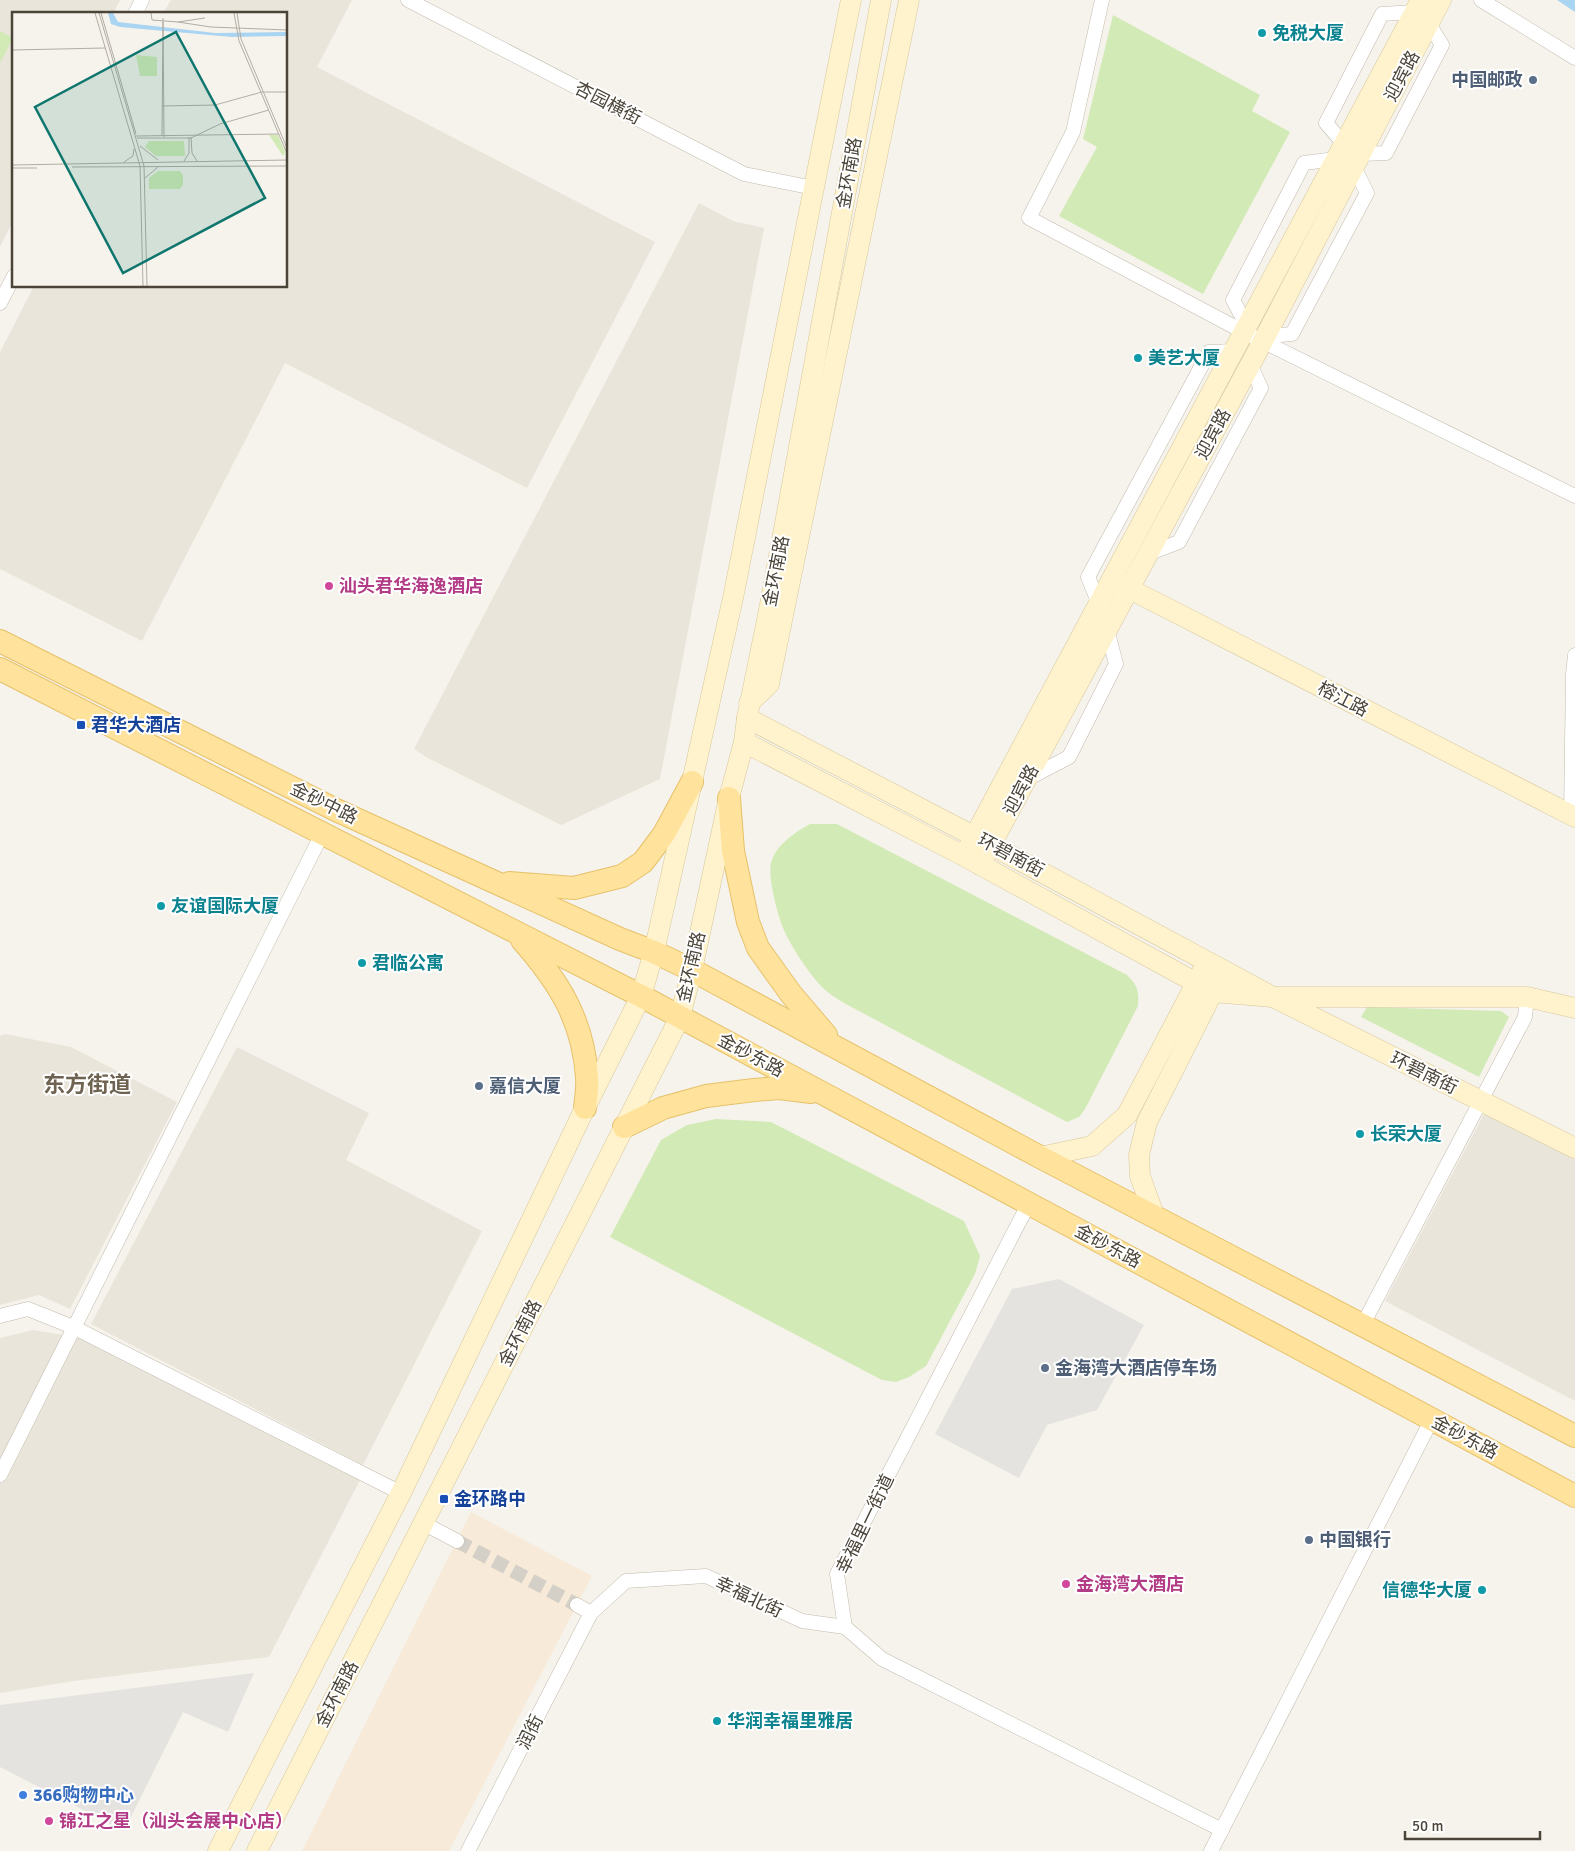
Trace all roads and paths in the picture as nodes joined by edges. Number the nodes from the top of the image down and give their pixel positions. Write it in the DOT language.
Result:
graph roads {
  1 [pos="142,0"];
  2 [pos="408,0"];
  3 [pos="851,0"];
  4 [pos="881,0"];
  5 [pos="909,0"];
  6 [pos="1102,0"];
  7 [pos="1441,0"];
  8 [pos="1481,0"];
  9 [pos="136,12"];
  10 [pos="1421,12"];
  11 [pos="1575,58"];
  12 [pos="1427,74"];
  13 [pos="1399,81"];
  14 [pos="1340,151"];
  15 [pos="1358,160"];
  16 [pos="814,188"];
  17 [pos="12,280"];
  18 [pos="0,303"];
  19 [pos="1245,329"];
  20 [pos="1265,338"];
  21 [pos="1234,350"];
  22 [pos="1575,496"];
  23 [pos="1120,584"];
  24 [pos="1098,604"];
  25 [pos="0,640"];
  26 [pos="1575,654"];
  27 [pos="0,668"];
  28 [pos="748,710"];
  29 [pos="744,742"];
  30 [pos="692,782"];
  31 [pos="729,798"];
  32 [pos="1573,816"];
  33 [pos="322,834"];
  34 [pos="983,840"];
  35 [pos="972,861"];
  36 [pos="496,882"];
  37 [pos="515,932"];
  38 [pos="654,952"];
  39 [pos="1216,966"];
  40 [pos="692,970"];
  41 [pos="1204,988"];
  42 [pos="641,996"];
  43 [pos="1273,997"];
  44 [pos="1527,997"];
  45 [pos="1575,1008"];
  46 [pos="680,1016"];
  47 [pos="835,1045"];
  48 [pos="824,1094"];
  49 [pos="1481,1101"];
  50 [pos="585,1108"];
  51 [pos="624,1127"];
  52 [pos="1575,1148"];
  53 [pos="1040,1157"];
  54 [pos="1029,1203"];
  55 [pos="1154,1215"];
  56 [pos="0,1316"];
  57 [pos="1362,1326"];
  58 [pos="73,1327"];
  59 [pos="1432,1419"];
  60 [pos="1575,1436"];
  61 [pos="0,1475"];
  62 [pos="401,1494"];
  63 [pos="1575,1496"];
  64 [pos="423,1523"];
  65 [pos="457,1541"];
  66 [pos="577,1605"];
  67 [pos="591,1613"];
  68 [pos="844,1627"];
  69 [pos="1222,1830"];
  70 [pos="218,1851"];
  71 [pos="257,1851"];
  72 [pos="468,1851"];
  73 [pos="1211,1851"];
  1 -- 9 [label="street"];
  2 -- 16 [label="street, 杏园横街"];
  3 -- 16 [label="street, 金环南路"];
  4 -- 28 [label="street, 金环南路"];
  5 -- 28 [label="street"];
  6 -- 19 [label="street"];
  7 -- 10 [label="street, 迎宾路"];
  8 -- 11 [label="street"];
  10 -- 12 [label="street"];
  10 -- 13 [label="street, 迎宾路"];
  10 -- 14 [label="street, 迎宾路"];
  10 -- 14 [label="street"];
  12 -- 13 [label="street"];
  12 -- 15 [label="street"];
  13 -- 15 [label="street, 迎宾路"];
  14 -- 19 [label="street, 迎宾路"];
  15 -- 20 [label="street, 迎宾路"];
  16 -- 30 [label="street, 金环南路"];
  17 -- 18 [label="street"];
  19 -- 20 [label="street"];
  19 -- 21 [label="street, 迎宾路"];
  20 -- 22 [label="street"];
  20 -- 23 [label="street, 迎宾路"];
  21 -- 23 [label="street, 迎宾路"];
  21 -- 24 [label="street"];
  23 -- 24 [label="street, 迎宾路"];
  23 -- 32 [label="street, 榕江路"];
  23 -- 34 [label="street, 迎宾路"];
  24 -- 34 [label="street, 迎宾路"];
  25 -- 36 [label="main road, 金砂中路"];
  26 -- 32 [label="street"];
  27 -- 33 [label="main road, 金砂中路"];
  28 -- 29 [label="street, 金环南路"];
  28 -- 34 [label="street, 环碧南街"];
  29 -- 31 [label="street, 金环南路"];
  29 -- 35 [label="street, 环碧南街"];
  30 -- 36 [label="main road"];
  30 -- 38 [label="street, 金环南路"];
  31 -- 40 [label="street, 金环南路"];
  31 -- 47 [label="main road"];
  33 -- 37 [label="main road, 金砂中路"];
  33 -- 58 [label="street"];
  34 -- 35 [label="street, 迎宾路"];
  34 -- 39 [label="street, 环碧南街"];
  35 -- 41 [label="street, 环碧南街"];
  36 -- 38 [label="main road, 金砂中路"];
  37 -- 42 [label="main road, 金砂中路"];
  37 -- 50 [label="main road"];
  38 -- 40 [label="main road, 金砂中路"];
  38 -- 42 [label="street, 金环南路"];
  39 -- 41 [label="street"];
  39 -- 43 [label="street, 环碧南街"];
  40 -- 46 [label="street, 金环南路"];
  40 -- 47 [label="main road"];
  41 -- 43 [label="street, 环碧南街"];
  41 -- 53 [label="street"];
  41 -- 55 [label="street"];
  42 -- 46 [label="main road, 金砂东路"];
  42 -- 50 [label="street, 金环南路"];
  43 -- 44 [label="street"];
  43 -- 49 [label="street, 环碧南街"];
  44 -- 45 [label="street"];
  44 -- 49 [label="street"];
  46 -- 48 [label="main road, 金砂东路"];
  46 -- 51 [label="street, 金环南路"];
  47 -- 53 [label="main road"];
  48 -- 51 [label="main road"];
  48 -- 54 [label="main road, 金砂东路"];
  49 -- 52 [label="street, 环碧南街"];
  49 -- 57 [label="street"];
  50 -- 62 [label="street, 金环南路"];
  51 -- 64 [label="street, 金环南路"];
  53 -- 55 [label="main road"];
  54 -- 59 [label="main road, 金砂东路"];
  54 -- 68 [label="street, 幸福里一街道"];
  55 -- 57 [label="main road"];
  56 -- 58 [label="street"];
  57 -- 60 [label="main road"];
  58 -- 61 [label="street"];
  58 -- 62 [label="street"];
  59 -- 63 [label="main road, 金砂东路"];
  59 -- 69 [label="street"];
  62 -- 70 [label="street, 金环南路"];
  64 -- 65 [label="street"];
  64 -- 71 [label="street, 金环南路"];
  66 -- 67 [label="street"];
  67 -- 68 [label="street, 幸福北街"];
  67 -- 72 [label="street, 润街"];
  68 -- 69 [label="street"];
  69 -- 73 [label="street"];
}
